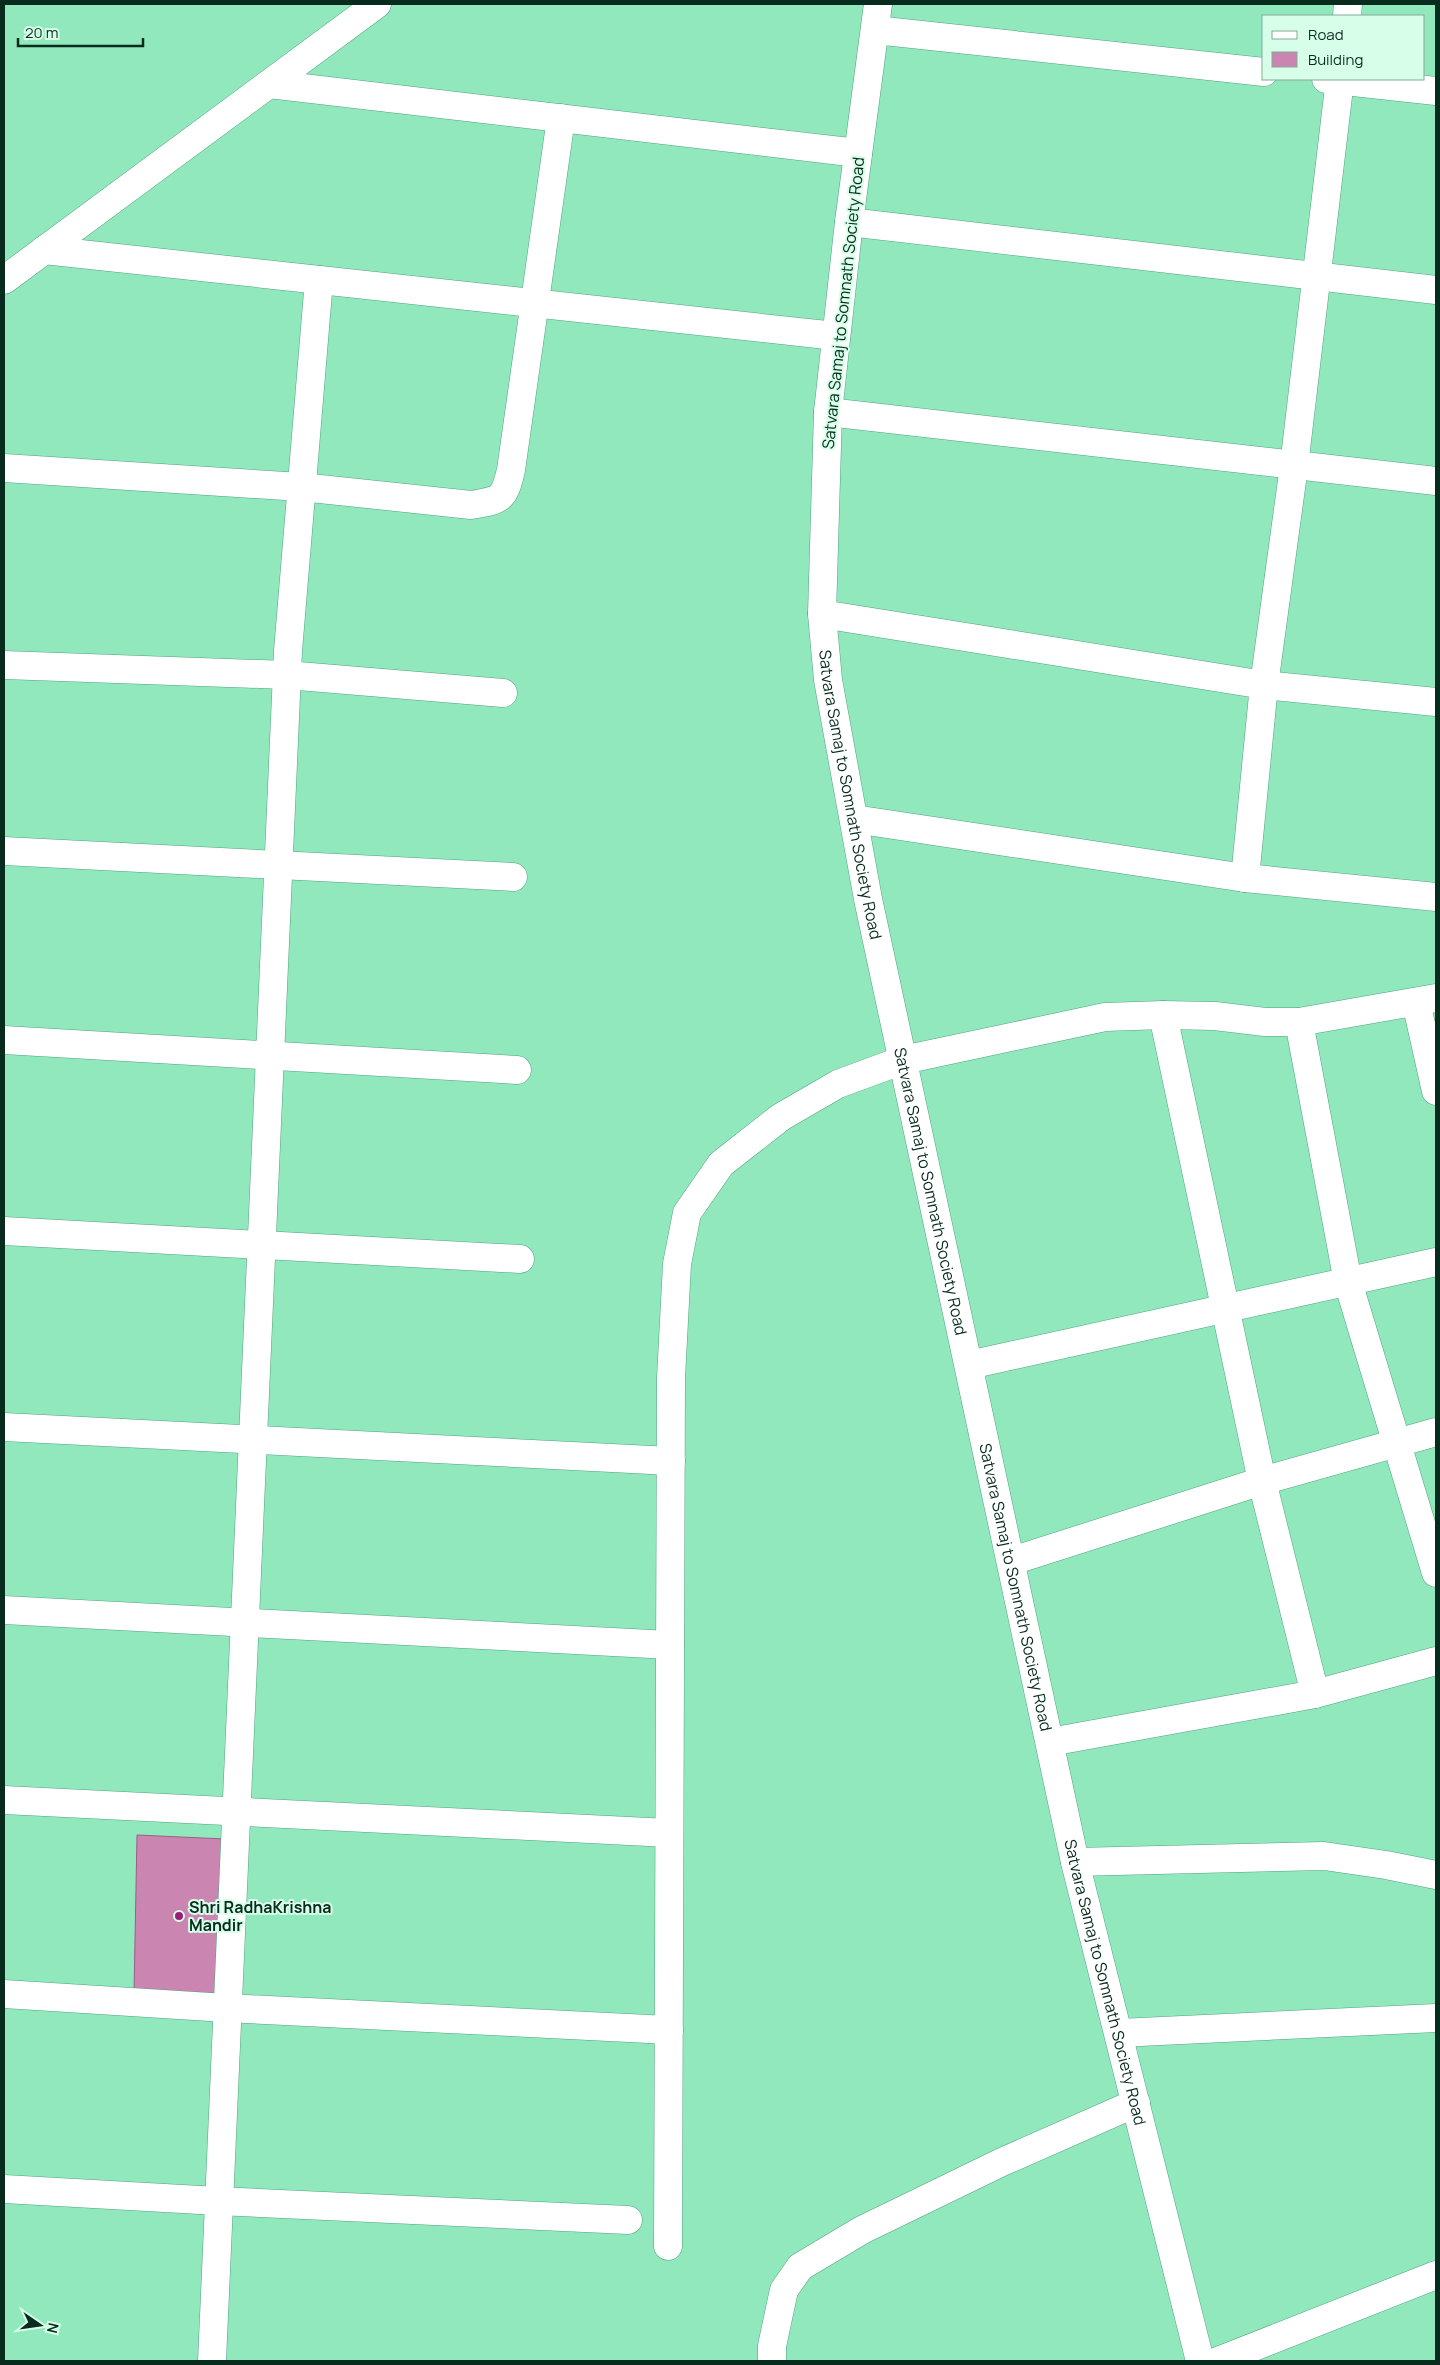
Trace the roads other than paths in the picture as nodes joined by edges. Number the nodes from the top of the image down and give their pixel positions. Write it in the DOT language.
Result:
graph roads {
  1 [pos="377,4"];
  2 [pos="878,4"];
  3 [pos="875,30"];
  4 [pos="1262,72"];
  5 [pos="1335,80"];
  6 [pos="1343,80"];
  7 [pos="269,84"];
  8 [pos="1436,91"];
  9 [pos="561,118"];
  10 [pos="858,153"];
  11 [pos="849,222"];
  12 [pos="44,250"];
  13 [pos="1316,278"];
  14 [pos="4,280"];
  15 [pos="319,280"];
  16 [pos="1436,290"];
  17 [pos="534,303"];
  18 [pos="836,336"];
  19 [pos="828,412"];
  20 [pos="1294,466"];
  21 [pos="4,468"];
  22 [pos="1436,481"];
  23 [pos="301,487"];
  24 [pos="822,614"];
  25 [pos="4,665"];
  26 [pos="286,675"];
  27 [pos="1264,684"];
  28 [pos="503,693"];
  29 [pos="1436,702"];
  30 [pos="854,819"];
  31 [pos="4,851"];
  32 [pos="278,866"];
  33 [pos="513,877"];
  34 [pos="1245,878"];
  35 [pos="1436,897"];
  36 [pos="1426,1000"];
  37 [pos="1163,1015"];
  38 [pos="1300,1022"];
  39 [pos="4,1040"];
  40 [pos="270,1055"];
  41 [pos="903,1060"];
  42 [pos="517,1070"];
  43 [pos="1436,1091"];
  44 [pos="4,1231"];
  45 [pos="261,1244"];
  46 [pos="520,1259"];
  47 [pos="1436,1262"];
  48 [pos="1348,1282"];
  49 [pos="1226,1308"];
  50 [pos="969,1365"];
  51 [pos="4,1428"];
  52 [pos="1436,1432"];
  53 [pos="252,1440"];
  54 [pos="1397,1443"];
  55 [pos="671,1461"];
  56 [pos="1262,1481"];
  57 [pos="1012,1561"];
  58 [pos="1436,1573"];
  59 [pos="4,1610"];
  60 [pos="244,1622"];
  61 [pos="670,1645"];
  62 [pos="1436,1661"];
  63 [pos="1315,1694"];
  64 [pos="1050,1742"];
  65 [pos="4,1800"];
  66 [pos="235,1812"];
  67 [pos="670,1833"];
  68 [pos="1075,1862"];
  69 [pos="1436,1875"];
  70 [pos="4,1994"];
  71 [pos="226,2008"];
  72 [pos="1436,2018"];
  73 [pos="669,2030"];
  74 [pos="1119,2032"];
  75 [pos="1136,2103"];
  76 [pos="4,2188"];
  77 [pos="218,2201"];
  78 [pos="628,2220"];
  79 [pos="668,2246"];
  80 [pos="1436,2275"];
  81 [pos="212,2361"];
  82 [pos="772,2361"];
  83 [pos="1200,2361"];
  84 [pos="1218,2361"];
  1 -- 7 [label="street"];
  2 -- 3 [label="street, Satvara Samaj to Somnath Society Road"];
  3 -- 4 [label="street"];
  3 -- 10 [label="street, Satvara Samaj to Somnath Society Road"];
  5 -- 13 [label="street"];
  6 -- 8 [label="street"];
  7 -- 9 [label="street"];
  7 -- 12 [label="street"];
  9 -- 10 [label="street"];
  9 -- 17 [label="street"];
  10 -- 11 [label="street, Satvara Samaj to Somnath Society Road"];
  11 -- 13 [label="street"];
  11 -- 18 [label="street, Satvara Samaj to Somnath Society Road"];
  12 -- 14 [label="street"];
  12 -- 15 [label="street"];
  13 -- 16 [label="street"];
  13 -- 20 [label="street"];
  15 -- 17 [label="street"];
  15 -- 23 [label="street"];
  17 -- 18 [label="street"];
  17 -- 23 [label="street"];
  18 -- 19 [label="street, Satvara Samaj to Somnath Society Road"];
  19 -- 20 [label="street"];
  19 -- 24 [label="street, Satvara Samaj to Somnath Society Road"];
  20 -- 22 [label="street"];
  20 -- 27 [label="street"];
  21 -- 23 [label="street"];
  23 -- 26 [label="street"];
  24 -- 27 [label="street"];
  24 -- 30 [label="street, Satvara Samaj to Somnath Society Road"];
  25 -- 26 [label="street"];
  26 -- 28 [label="street"];
  26 -- 32 [label="street"];
  27 -- 29 [label="street"];
  27 -- 34 [label="street"];
  30 -- 34 [label="street"];
  30 -- 41 [label="street, Satvara Samaj to Somnath Society Road"];
  31 -- 32 [label="street"];
  32 -- 33 [label="street"];
  32 -- 40 [label="street"];
  34 -- 35 [label="street"];
  36 -- 38 [label="street"];
  36 -- 43 [label="street"];
  37 -- 38 [label="street"];
  37 -- 41 [label="street"];
  37 -- 49 [label="street"];
  38 -- 48 [label="street"];
  39 -- 40 [label="street"];
  40 -- 42 [label="street"];
  40 -- 45 [label="street"];
  41 -- 50 [label="street, Satvara Samaj to Somnath Society Road"];
  41 -- 55 [label="street"];
  44 -- 45 [label="street"];
  45 -- 46 [label="street"];
  45 -- 53 [label="street"];
  47 -- 48 [label="street"];
  48 -- 49 [label="street"];
  48 -- 54 [label="street"];
  49 -- 50 [label="street"];
  49 -- 56 [label="street"];
  50 -- 57 [label="street, Satvara Samaj to Somnath Society Road"];
  51 -- 53 [label="street"];
  52 -- 54 [label="street"];
  53 -- 55 [label="street"];
  53 -- 60 [label="street"];
  54 -- 56 [label="street"];
  54 -- 58 [label="street"];
  55 -- 61 [label="street"];
  56 -- 57 [label="street"];
  56 -- 63 [label="street"];
  57 -- 64 [label="street, Satvara Samaj to Somnath Society Road"];
  59 -- 60 [label="street"];
  60 -- 61 [label="street"];
  60 -- 66 [label="street"];
  61 -- 67 [label="street"];
  62 -- 63 [label="street"];
  63 -- 64 [label="street"];
  64 -- 68 [label="street, Satvara Samaj to Somnath Society Road"];
  65 -- 66 [label="street"];
  66 -- 67 [label="street"];
  66 -- 71 [label="street"];
  67 -- 73 [label="street"];
  68 -- 69 [label="street"];
  68 -- 74 [label="street, Satvara Samaj to Somnath Society Road"];
  70 -- 71 [label="street"];
  71 -- 73 [label="street"];
  71 -- 77 [label="street"];
  72 -- 74 [label="street"];
  73 -- 79 [label="street"];
  74 -- 75 [label="street, Satvara Samaj to Somnath Society Road"];
  75 -- 82 [label="street"];
  75 -- 83 [label="street, Satvara Samaj to Somnath Society Road"];
  76 -- 77 [label="street"];
  77 -- 78 [label="street"];
  77 -- 81 [label="street"];
  80 -- 84 [label="street"];
}
